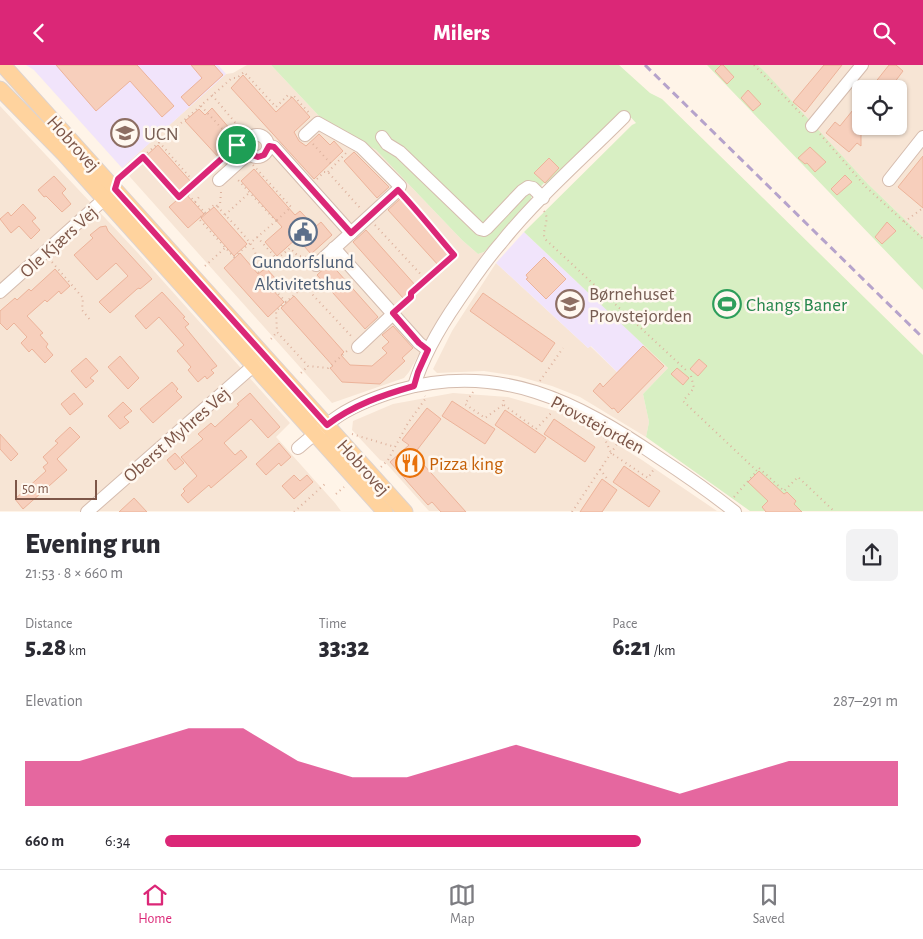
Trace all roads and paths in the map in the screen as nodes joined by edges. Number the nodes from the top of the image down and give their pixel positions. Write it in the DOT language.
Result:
graph roads {
  1 [pos="3,65"];
  2 [pos="754,65"];
  3 [pos="862,65"];
  4 [pos="0,89"];
  5 [pos="212,95"];
  6 [pos="201,106"];
  7 [pos="624,117"];
  8 [pos="318,123"];
  9 [pos="812,126"];
  10 [pos="171,132"];
  11 [pos="180,135"];
  12 [pos="305,135"];
  13 [pos="382,137"];
  14 [pos="923,137"];
  15 [pos="249,139"];
  16 [pos="159,142"];
  17 [pos="356,143"];
  18 [pos="237,145"];
  19 [pos="269,146"];
  20 [pos="247,154"];
  21 [pos="143,157"];
  22 [pos="333,166"];
  23 [pos="230,170"];
  24 [pos="328,172"];
  25 [pos="888,180"];
  26 [pos="195,182"];
  27 [pos="221,184"];
  28 [pos="398,190"];
  29 [pos="185,191"];
  30 [pos="249,193"];
  31 [pos="110,194"];
  32 [pos="199,197"];
  33 [pos="540,200"];
  34 [pos="194,202"];
  35 [pos="218,207"];
  36 [pos="923,208"];
  37 [pos="205,213"];
  38 [pos="225,215"];
  39 [pos="276,221"];
  40 [pos="904,222"];
  41 [pos="351,233"];
  42 [pos="257,237"];
  43 [pos="923,239"];
  44 [pos="250,243"];
  45 [pos="225,248"];
  46 [pos="334,248"];
  47 [pos="44,253"];
  48 [pos="316,265"];
  49 [pos="205,266"];
  50 [pos="300,280"];
  51 [pos="304,286"];
  52 [pos="0,292"];
  53 [pos="286,302"];
  54 [pos="393,314"];
  55 [pos="91,321"];
  56 [pos="277,332"];
  57 [pos="270,339"];
  58 [pos="356,343"];
  59 [pos="563,348"];
  60 [pos="428,350"];
  61 [pos="344,355"];
  62 [pos="259,360"];
  63 [pos="308,366"];
  64 [pos="687,371"];
  65 [pos="301,373"];
  66 [pos="691,376"];
  67 [pos="480,381"];
  68 [pos="419,385"];
  69 [pos="533,391"];
  70 [pos="562,402"];
  71 [pos="321,429"];
  72 [pos="352,434"];
  73 [pos="624,434"];
  74 [pos="395,447"];
  75 [pos="298,448"];
  76 [pos="611,453"];
  77 [pos="661,459"];
  78 [pos="388,460"];
  79 [pos="600,469"];
  80 [pos="757,471"];
  81 [pos="608,481"];
  82 [pos="326,483"];
  83 [pos="344,487"];
  84 [pos="336,495"];
  85 [pos="381,505"];
  86 [pos="731,508"];
  87 [pos="87,511"];
  88 [pos="294,511"];
  89 [pos="405,511"];
  90 [pos="572,511"];
  91 [pos="835,511"];
  1 -- 31 [label="main road, Hobrovej"];
  2 -- 9 [label="path"];
  3 -- 9 [label="street"];
  4 -- 31 [label="main road, Hobrovej"];
  5 -- 6 [label="path"];
  5 -- 8 [label="path"];
  5 -- 15 [label="path"];
  6 -- 10 [label="path"];
  6 -- 18 [label="path"];
  7 -- 33 [label="street"];
  8 -- 12 [label="street"];
  8 -- 17 [label="street"];
  9 -- 40 [label="path"];
  10 -- 11 [label="path"];
  10 -- 16 [label="path"];
  12 -- 22 [label="path"];
  13 -- 33 [label="street"];
  14 -- 25 [label="street"];
  15 -- 19 [label="street"];
  15 -- 20 [label="street"];
  16 -- 21 [label="path"];
  16 -- 26 [label="path"];
  17 -- 22 [label="path"];
  17 -- 28 [label="street"];
  18 -- 20 [label="path"];
  18 -- 26 [label="path"];
  19 -- 20 [label="street"];
  19 -- 41 [label="street"];
  20 -- 23 [label="street"];
  20 -- 39 [label="path"];
  21 -- 29 [label="path"];
  21 -- 31 [label="path"];
  22 -- 24 [label="path"];
  23 -- 27 [label="street"];
  23 -- 30 [label="path"];
  26 -- 29 [label="path"];
  27 -- 35 [label="path"];
  28 -- 41 [label="street"];
  28 -- 54 [label="path"];
  29 -- 34 [label="path"];
  30 -- 38 [label="path"];
  30 -- 39 [label="path"];
  31 -- 47 [label="street, Ole Kjærs Vej"];
  31 -- 62 [label="main road, Hobrovej"];
  32 -- 34 [label="path"];
  33 -- 60 [label="street"];
  33 -- 64 [label="path"];
  34 -- 37 [label="path"];
  35 -- 37 [label="path"];
  35 -- 38 [label="path"];
  36 -- 40 [label="path"];
  37 -- 45 [label="path"];
  38 -- 44 [label="path"];
  39 -- 42 [label="path"];
  40 -- 43 [label="path"];
  41 -- 46 [label="street"];
  42 -- 44 [label="path"];
  42 -- 48 [label="path"];
  44 -- 45 [label="path"];
  44 -- 53 [label="path"];
  45 -- 49 [label="path"];
  46 -- 48 [label="street"];
  46 -- 54 [label="street"];
  47 -- 52 [label="street, Ole Kjærs Vej"];
  47 -- 55 [label="path"];
  50 -- 51 [label="path"];
  51 -- 53 [label="path"];
  51 -- 58 [label="path"];
  53 -- 56 [label="path"];
  54 -- 58 [label="street"];
  54 -- 60 [label="street"];
  56 -- 57 [label="path"];
  56 -- 63 [label="path"];
  59 -- 69 [label="path"];
  60 -- 68 [label="street"];
  61 -- 63 [label="path"];
  62 -- 71 [label="main road, Hobrovej"];
  62 -- 87 [label="street, Oberst Myhres Vej"];
  63 -- 65 [label="path"];
  66 -- 80 [label="path"];
  67 -- 68 [label="street, Provstejorden"];
  67 -- 69 [label="street, Provstejorden"];
  67 -- 70 [label="path"];
  68 -- 71 [label="street, Provstejorden"];
  68 -- 74 [label="path"];
  69 -- 70 [label="street, Provstejorden"];
  70 -- 73 [label="street, Provstejorden"];
  71 -- 75 [label="street, Provstejorden"];
  71 -- 85 [label="main road, Hobrovej"];
  72 -- 74 [label="path"];
  73 -- 76 [label="path"];
  73 -- 77 [label="street, Provstejorden"];
  74 -- 78 [label="path"];
  76 -- 77 [label="path"];
  76 -- 79 [label="path"];
  77 -- 86 [label="street, Provstejorden"];
  79 -- 81 [label="path"];
  79 -- 90 [label="path"];
  80 -- 86 [label="path"];
  80 -- 91 [label="path"];
  82 -- 88 [label="path"];
  83 -- 84 [label="path"];
  85 -- 89 [label="main road, Hobrovej"];
}
